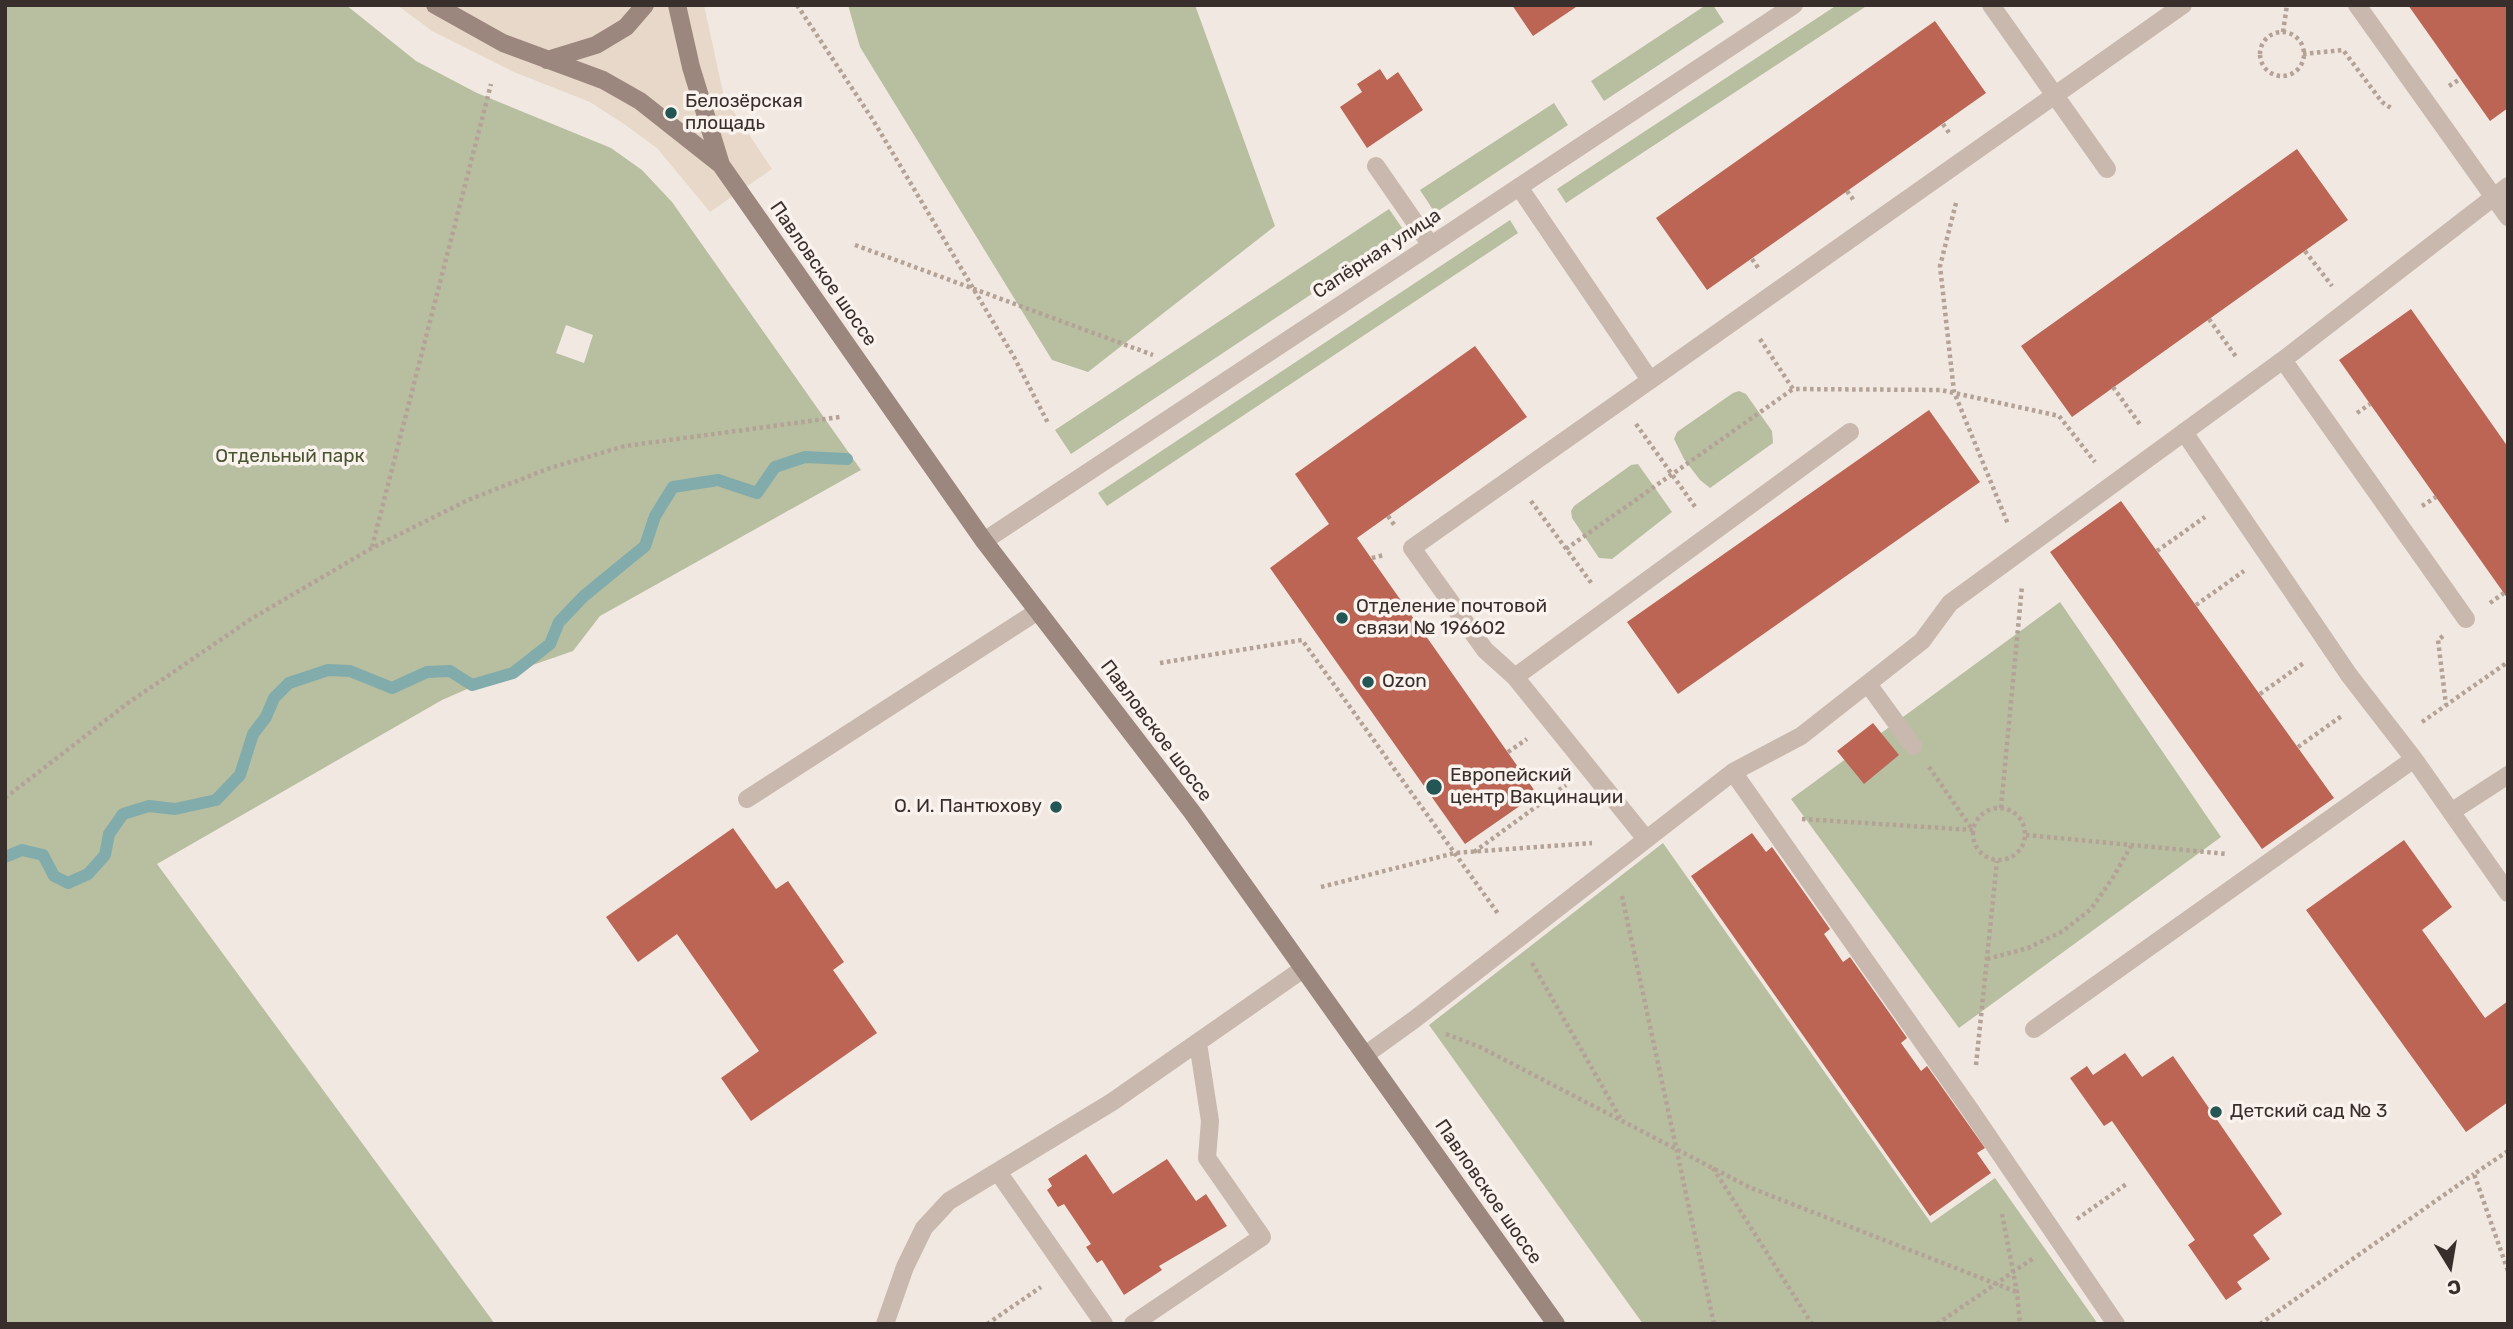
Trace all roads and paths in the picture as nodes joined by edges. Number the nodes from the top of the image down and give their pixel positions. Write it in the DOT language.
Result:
graph roads {
  1 [pos="435,5"];
  2 [pos="645,5"];
  3 [pos="677,5"];
  4 [pos="797,5"];
  5 [pos="1794,5"];
  6 [pos="1991,5"];
  7 [pos="2183,5"];
  8 [pos="2287,5"];
  9 [pos="2357,5"];
  10 [pos="2283,32"];
  11 [pos="547,60"];
  12 [pos="491,84"];
  13 [pos="2055,96"];
  14 [pos="721,165"];
  15 [pos="1377,166"];
  16 [pos="2107,169"];
  17 [pos="1518,187"];
  18 [pos="2501,191"];
  19 [pos="1957,199"];
  20 [pos="2508,218"];
  21 [pos="1430,244"];
  22 [pos="855,245"];
  23 [pos="2305,251"];
  24 [pos="971,287"];
  25 [pos="2349,310"];
  26 [pos="2209,319"];
  27 [pos="1754,331"];
  28 [pos="1153,355"];
  29 [pos="2283,360"];
  30 [pos="1650,380"];
  31 [pos="2254,382"];
  32 [pos="2113,387"];
  33 [pos="1793,389"];
  34 [pos="1954,393"];
  35 [pos="1620,401"];
  36 [pos="840,417"];
  37 [pos="1048,423"];
  38 [pos="1850,432"];
  39 [pos="2184,432"];
  40 [pos="2159,450"];
  41 [pos="1672,474"];
  42 [pos="1513,477"];
  43 [pos="2113,484"];
  44 [pos="2230,499"];
  45 [pos="2009,528"];
  46 [pos="1712,532"];
  47 [pos="984,541"];
  48 [pos="372,548"];
  49 [pos="1566,549"];
  50 [pos="2157,551"];
  51 [pos="2267,554"];
  52 [pos="2024,572"];
  53 [pos="2196,605"];
  54 [pos="1609,607"];
  55 [pos="1038,611"];
  56 [pos="2466,619"];
  57 [pos="2329,645"];
  58 [pos="2508,662"];
  59 [pos="1160,663"];
  60 [pos="1515,677"];
  61 [pos="1868,684"];
  62 [pos="2260,694"];
  63 [pos="2367,698"];
  64 [pos="2446,705"];
  65 [pos="2398,739"];
  66 [pos="1913,746"];
  67 [pos="2298,747"];
  68 [pos="2414,759"];
  69 [pos="1589,768"];
  70 [pos="1732,772"];
  71 [pos="2508,775"];
  72 [pos="5,798"];
  73 [pos="747,799"];
  74 [pos="2001,808"];
  75 [pos="2451,812"];
  76 [pos="1766,817"];
  77 [pos="1973,830"];
  78 [pos="2025,835"];
  79 [pos="1646,839"];
  80 [pos="1593,843"];
  81 [pos="2131,846"];
  82 [pos="1474,852"];
  83 [pos="1455,853"];
  84 [pos="2273,858"];
  85 [pos="1997,861"];
  86 [pos="1614,864"];
  87 [pos="1321,887"];
  88 [pos="2508,893"];
  89 [pos="1516,940"];
  90 [pos="1987,959"];
  91 [pos="1303,970"];
  92 [pos="2034,1029"];
  93 [pos="1442,1033"];
  94 [pos="1198,1043"];
  95 [pos="1365,1055"];
  96 [pos="1971,1111"];
  97 [pos="1622,1121"];
  98 [pos="1676,1149"];
  99 [pos="2508,1151"];
  100 [pos="1713,1168"];
  101 [pos="998,1172"];
  102 [pos="2474,1174"];
  103 [pos="2000,1204"];
  104 [pos="1066,1270"];
  105 [pos="2508,1271"];
  106 [pos="2017,1292"];
  107 [pos="885,1324"];
  108 [pos="987,1324"];
  109 [pos="1104,1324"];
  110 [pos="1133,1324"];
  111 [pos="1556,1324"];
  112 [pos="1714,1324"];
  113 [pos="1812,1324"];
  114 [pos="2020,1324"];
  115 [pos="2116,1324"];
  116 [pos="2260,1324"];
  1 -- 11 [label="main road"];
  2 -- 11 [label="main road"];
  3 -- 14 [label="main road, Павловское шоссе"];
  4 -- 24 [label="path"];
  5 -- 17 [label="street, Сапёрная улица"];
  6 -- 13 [label="street"];
  7 -- 13 [label="street"];
  8 -- 10 [label="path"];
  9 -- 18 [label="street"];
  10 -- 10 [label="path"];
  11 -- 14 [label="main road, Павловское шоссе"];
  12 -- 48 [label="path"];
  13 -- 16 [label="street"];
  13 -- 30 [label="street"];
  14 -- 47 [label="main road, Павловское шоссе"];
  15 -- 21 [label="street"];
  17 -- 21 [label="street, Сапёрная улица"];
  17 -- 30 [label="street"];
  18 -- 20 [label="street"];
  18 -- 25 [label="street"];
  19 -- 34 [label="path"];
  21 -- 47 [label="street, Сапёрная улица"];
  22 -- 24 [label="path"];
  23 -- 25 [label="path"];
  24 -- 28 [label="path"];
  24 -- 37 [label="path"];
  25 -- 29 [label="street"];
  26 -- 31 [label="path"];
  27 -- 33 [label="path"];
  29 -- 31 [label="street"];
  29 -- 56 [label="street"];
  30 -- 35 [label="street"];
  31 -- 39 [label="street"];
  32 -- 40 [label="path"];
  33 -- 34 [label="path"];
  33 -- 41 [label="path"];
  34 -- 43 [label="path"];
  34 -- 45 [label="path"];
  35 -- 41 [label="path"];
  35 -- 42 [label="street"];
  36 -- 48 [label="path"];
  38 -- 46 [label="street"];
  39 -- 40 [label="street"];
  39 -- 44 [label="street"];
  40 -- 43 [label="street"];
  41 -- 46 [label="path"];
  41 -- 49 [label="path"];
  42 -- 49 [label="path"];
  42 -- 60 [label="street"];
  43 -- 61 [label="street"];
  44 -- 50 [label="path"];
  44 -- 51 [label="street"];
  46 -- 54 [label="street"];
  47 -- 55 [label="main road, Павловское шоссе"];
  48 -- 72 [label="path"];
  49 -- 54 [label="path"];
  51 -- 53 [label="path"];
  51 -- 57 [label="street"];
  52 -- 74 [label="path"];
  54 -- 60 [label="street"];
  55 -- 73 [label="street"];
  55 -- 91 [label="main road, Павловское шоссе"];
  56 -- 64 [label="path"];
  57 -- 62 [label="path"];
  57 -- 63 [label="street"];
  58 -- 64 [label="path"];
  59 -- 83 [label="path"];
  60 -- 69 [label="street"];
  61 -- 66 [label="street"];
  61 -- 70 [label="street"];
  63 -- 65 [label="street"];
  63 -- 67 [label="path"];
  64 -- 65 [label="path"];
  65 -- 68 [label="street"];
  66 -- 77 [label="path"];
  68 -- 75 [label="street"];
  68 -- 84 [label="street"];
  69 -- 79 [label="street"];
  69 -- 82 [label="path"];
  70 -- 76 [label="street"];
  70 -- 79 [label="street"];
  71 -- 75 [label="street"];
  74 -- 77 [label="path"];
  74 -- 78 [label="path"];
  75 -- 88 [label="street"];
  76 -- 77 [label="path"];
  76 -- 96 [label="street"];
  77 -- 85 [label="path"];
  78 -- 81 [label="path"];
  78 -- 85 [label="path"];
  79 -- 86 [label="street"];
  80 -- 82 [label="path"];
  81 -- 84 [label="path"];
  81 -- 90 [label="path"];
  82 -- 83 [label="path"];
  83 -- 87 [label="path"];
  83 -- 89 [label="path"];
  84 -- 92 [label="street"];
  85 -- 90 [label="path"];
  86 -- 89 [label="street"];
  86 -- 98 [label="path"];
  89 -- 95 [label="street"];
  89 -- 97 [label="path"];
  90 -- 96 [label="path"];
  91 -- 94 [label="street"];
  91 -- 95 [label="main road, Павловское шоссе"];
  93 -- 97 [label="path"];
  94 -- 101 [label="street"];
  94 -- 110 [label="street"];
  95 -- 111 [label="main road, Павловское шоссе"];
  96 -- 115 [label="street"];
  97 -- 98 [label="path"];
  98 -- 100 [label="path"];
  98 -- 112 [label="path"];
  99 -- 102 [label="path"];
  100 -- 106 [label="path"];
  100 -- 113 [label="path"];
  101 -- 104 [label="street"];
  101 -- 107 [label="street"];
  102 -- 105 [label="path"];
  102 -- 116 [label="path"];
  103 -- 106 [label="path"];
  104 -- 108 [label="path"];
  104 -- 109 [label="street"];
  106 -- 114 [label="path"];
}
